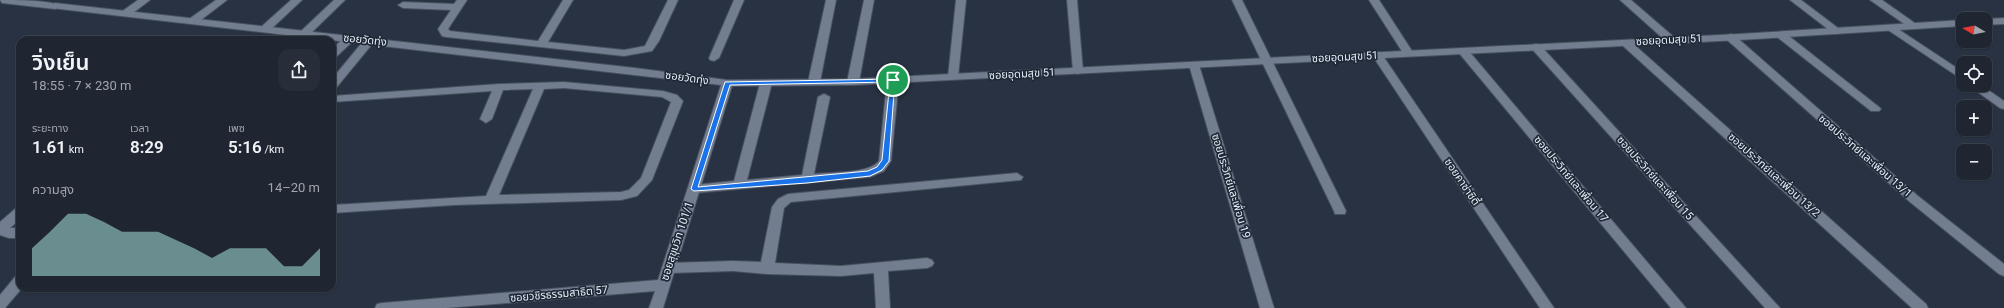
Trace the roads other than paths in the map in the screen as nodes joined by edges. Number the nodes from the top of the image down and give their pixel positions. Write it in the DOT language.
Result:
graph roads {
  1 [pos="6,0"];
  2 [pos="65,0"];
  3 [pos="145,0"];
  4 [pos="222,0"];
  5 [pos="297,0"];
  6 [pos="340,0"];
  7 [pos="568,0"];
  8 [pos="673,0"];
  9 [pos="739,0"];
  10 [pos="831,0"];
  11 [pos="869,0"];
  12 [pos="961,0"];
  13 [pos="1072,0"];
  14 [pos="1237,0"];
  15 [pos="1374,0"];
  16 [pos="1625,0"];
  17 [pos="1795,0"];
  18 [pos="1875,0"];
  19 [pos="460,3"];
  20 [pos="403,5"];
  21 [pos="55,6"];
  22 [pos="0,9"];
  23 [pos="125,14"];
  24 [pos="193,21"];
  25 [pos="2003,21"];
  26 [pos="1992,22"];
  27 [pos="1956,23"];
  28 [pos="1914,26"];
  29 [pos="1892,28"];
  30 [pos="264,29"];
  31 [pos="1837,31"];
  32 [pos="304,34"];
  33 [pos="1781,35"];
  34 [pos="322,36"];
  35 [pos="1730,37"];
  36 [pos="336,38"];
  37 [pos="349,39"];
  38 [pos="1671,40"];
  39 [pos="369,41"];
  40 [pos="1626,43"];
  41 [pos="541,44"];
  42 [pos="1536,47"];
  43 [pos="336,51"];
  44 [pos="1463,51"];
  45 [pos="1409,54"];
  46 [pos="1377,55"];
  47 [pos="714,58"];
  48 [pos="1268,61"];
  49 [pos="1194,65"];
  50 [pos="1078,71"];
  51 [pos="1956,72"];
  52 [pos="953,77"];
  53 [pos="893,80"];
  54 [pos="336,81"];
  55 [pos="814,82"];
  56 [pos="853,82"];
  57 [pos="727,83"];
  58 [pos="766,83"];
  59 [pos="540,86"];
  60 [pos="499,87"];
  61 [pos="1984,92"];
  62 [pos="824,97"];
  63 [pos="336,99"];
  64 [pos="2004,106"];
  65 [pos="1875,109"];
  66 [pos="486,119"];
  67 [pos="1017,177"];
  68 [pos="807,180"];
  69 [pos="739,186"];
  70 [pos="694,189"];
  71 [pos="491,199"];
  72 [pos="336,209"];
  73 [pos="1340,211"];
  74 [pos="16,216"];
  75 [pos="16,233"];
  76 [pos="927,263"];
  77 [pos="881,267"];
  78 [pos="669,268"];
  79 [pos="767,269"];
  80 [pos="2004,271"];
  81 [pos="663,285"];
  82 [pos="16,286"];
  83 [pos="0,304"];
  84 [pos="382,308"];
  85 [pos="656,308"];
  86 [pos="883,308"];
  87 [pos="1267,308"];
  88 [pos="1547,308"];
  89 [pos="1679,308"];
  90 [pos="1773,308"];
  91 [pos="1922,308"];
  1 -- 21 [label="street, ซอยวัดทุ่ง"];
  1 -- 22 [label="street"];
  2 -- 21 [label="street"];
  3 -- 23 [label="street"];
  4 -- 24 [label="street"];
  5 -- 30 [label="street"];
  6 -- 32 [label="street"];
  7 -- 41 [label="street"];
  8 -- 41 [label="street"];
  9 -- 47 [label="street"];
  10 -- 55 [label="street"];
  11 -- 56 [label="street"];
  12 -- 52 [label="street"];
  13 -- 50 [label="street"];
  14 -- 48 [label="street"];
  15 -- 45 [label="street"];
  16 -- 38 [label="street"];
  17 -- 31 [label="street"];
  18 -- 28 [label="street"];
  19 -- 20 [label="street"];
  19 -- 41 [label="street"];
  21 -- 23 [label="street, ซอยวัดทุ่ง"];
  23 -- 24 [label="street, ซอยวัดทุ่ง"];
  24 -- 30 [label="street, ซอยวัดทุ่ง"];
  25 -- 26 [label="street"];
  27 -- 28 [label="street, ซอยอุดมสุข 51"];
  28 -- 29 [label="street, ซอยอุดมสุข 51"];
  29 -- 31 [label="street, ซอยอุดมสุข 51"];
  29 -- 51 [label="street"];
  30 -- 32 [label="street, ซอยวัดทุ่ง"];
  31 -- 33 [label="street, ซอยอุดมสุข 51"];
  32 -- 34 [label="street, ซอยวัดทุ่ง"];
  33 -- 35 [label="street, ซอยอุดมสุข 51"];
  33 -- 65 [label="street"];
  35 -- 38 [label="street, ซอยอุดมสุข 51"];
  35 -- 80 [label="street, ซอยประวิทย์และเพื่อน 13/1"];
  36 -- 37 [label="street, ซอยวัดทุ่ง"];
  37 -- 39 [label="street, ซอยวัดทุ่ง"];
  37 -- 43 [label="street"];
  38 -- 40 [label="street, ซอยอุดมสุข 51"];
  39 -- 54 [label="street"];
  39 -- 57 [label="street, ซอยวัดทุ่ง"];
  40 -- 42 [label="street, ซอยอุดมสุข 51"];
  40 -- 91 [label="street, ซอยประวิทย์และเพื่อน 13/2"];
  42 -- 44 [label="street, ซอยอุดมสุข 51"];
  42 -- 90 [label="street, ซอยประวิทย์และเพื่อน 15"];
  44 -- 45 [label="street, ซอยอุดมสุข 51"];
  44 -- 89 [label="street, ซอยประวิทย์และเพื่อน 17"];
  45 -- 46 [label="street, ซอยอุดมสุข 51"];
  46 -- 48 [label="street, ซอยอุดมสุข 51"];
  46 -- 88 [label="street, ซอยคาซ่าซิตี้"];
  48 -- 49 [label="street, ซอยอุดมสุข 51"];
  48 -- 73 [label="street"];
  49 -- 50 [label="street, ซอยอุดมสุข 51"];
  49 -- 87 [label="street, ซอยประวิทย์และเพื่อน 19"];
  50 -- 52 [label="street, ซอยอุดมสุข 51"];
  52 -- 53 [label="street, ซอยอุดมสุข 51"];
  53 -- 56 [label="street, ซอยอุดมสุข 51"];
  53 -- 68 [label="street"];
  55 -- 56 [label="street, ซอยอุดมสุข 51"];
  55 -- 58 [label="street, ซอยอุดมสุข 51"];
  57 -- 58 [label="street, ซอยอุดมสุข 51"];
  57 -- 70 [label="street, ซอยสุขุมวิท 101/1"];
  58 -- 69 [label="street"];
  59 -- 60 [label="street"];
  59 -- 71 [label="street"];
  59 -- 71 [label="street"];
  60 -- 63 [label="street"];
  60 -- 66 [label="street"];
  61 -- 64 [label="street"];
  62 -- 68 [label="street"];
  67 -- 79 [label="street"];
  68 -- 69 [label="street"];
  69 -- 70 [label="street"];
  70 -- 78 [label="street, ซอยสุขุมวิท 101/1"];
  71 -- 72 [label="street"];
  74 -- 75 [label="street"];
  76 -- 77 [label="street"];
  77 -- 79 [label="street"];
  77 -- 86 [label="street"];
  78 -- 79 [label="street"];
  78 -- 81 [label="street, ซอยสุขุมวิท 101/1"];
  81 -- 84 [label="street, ซอยวชิรธรรมสาธิต 57"];
  81 -- 85 [label="street, ซอยสุขุมวิท 101/1"];
  82 -- 83 [label="street"];
}
